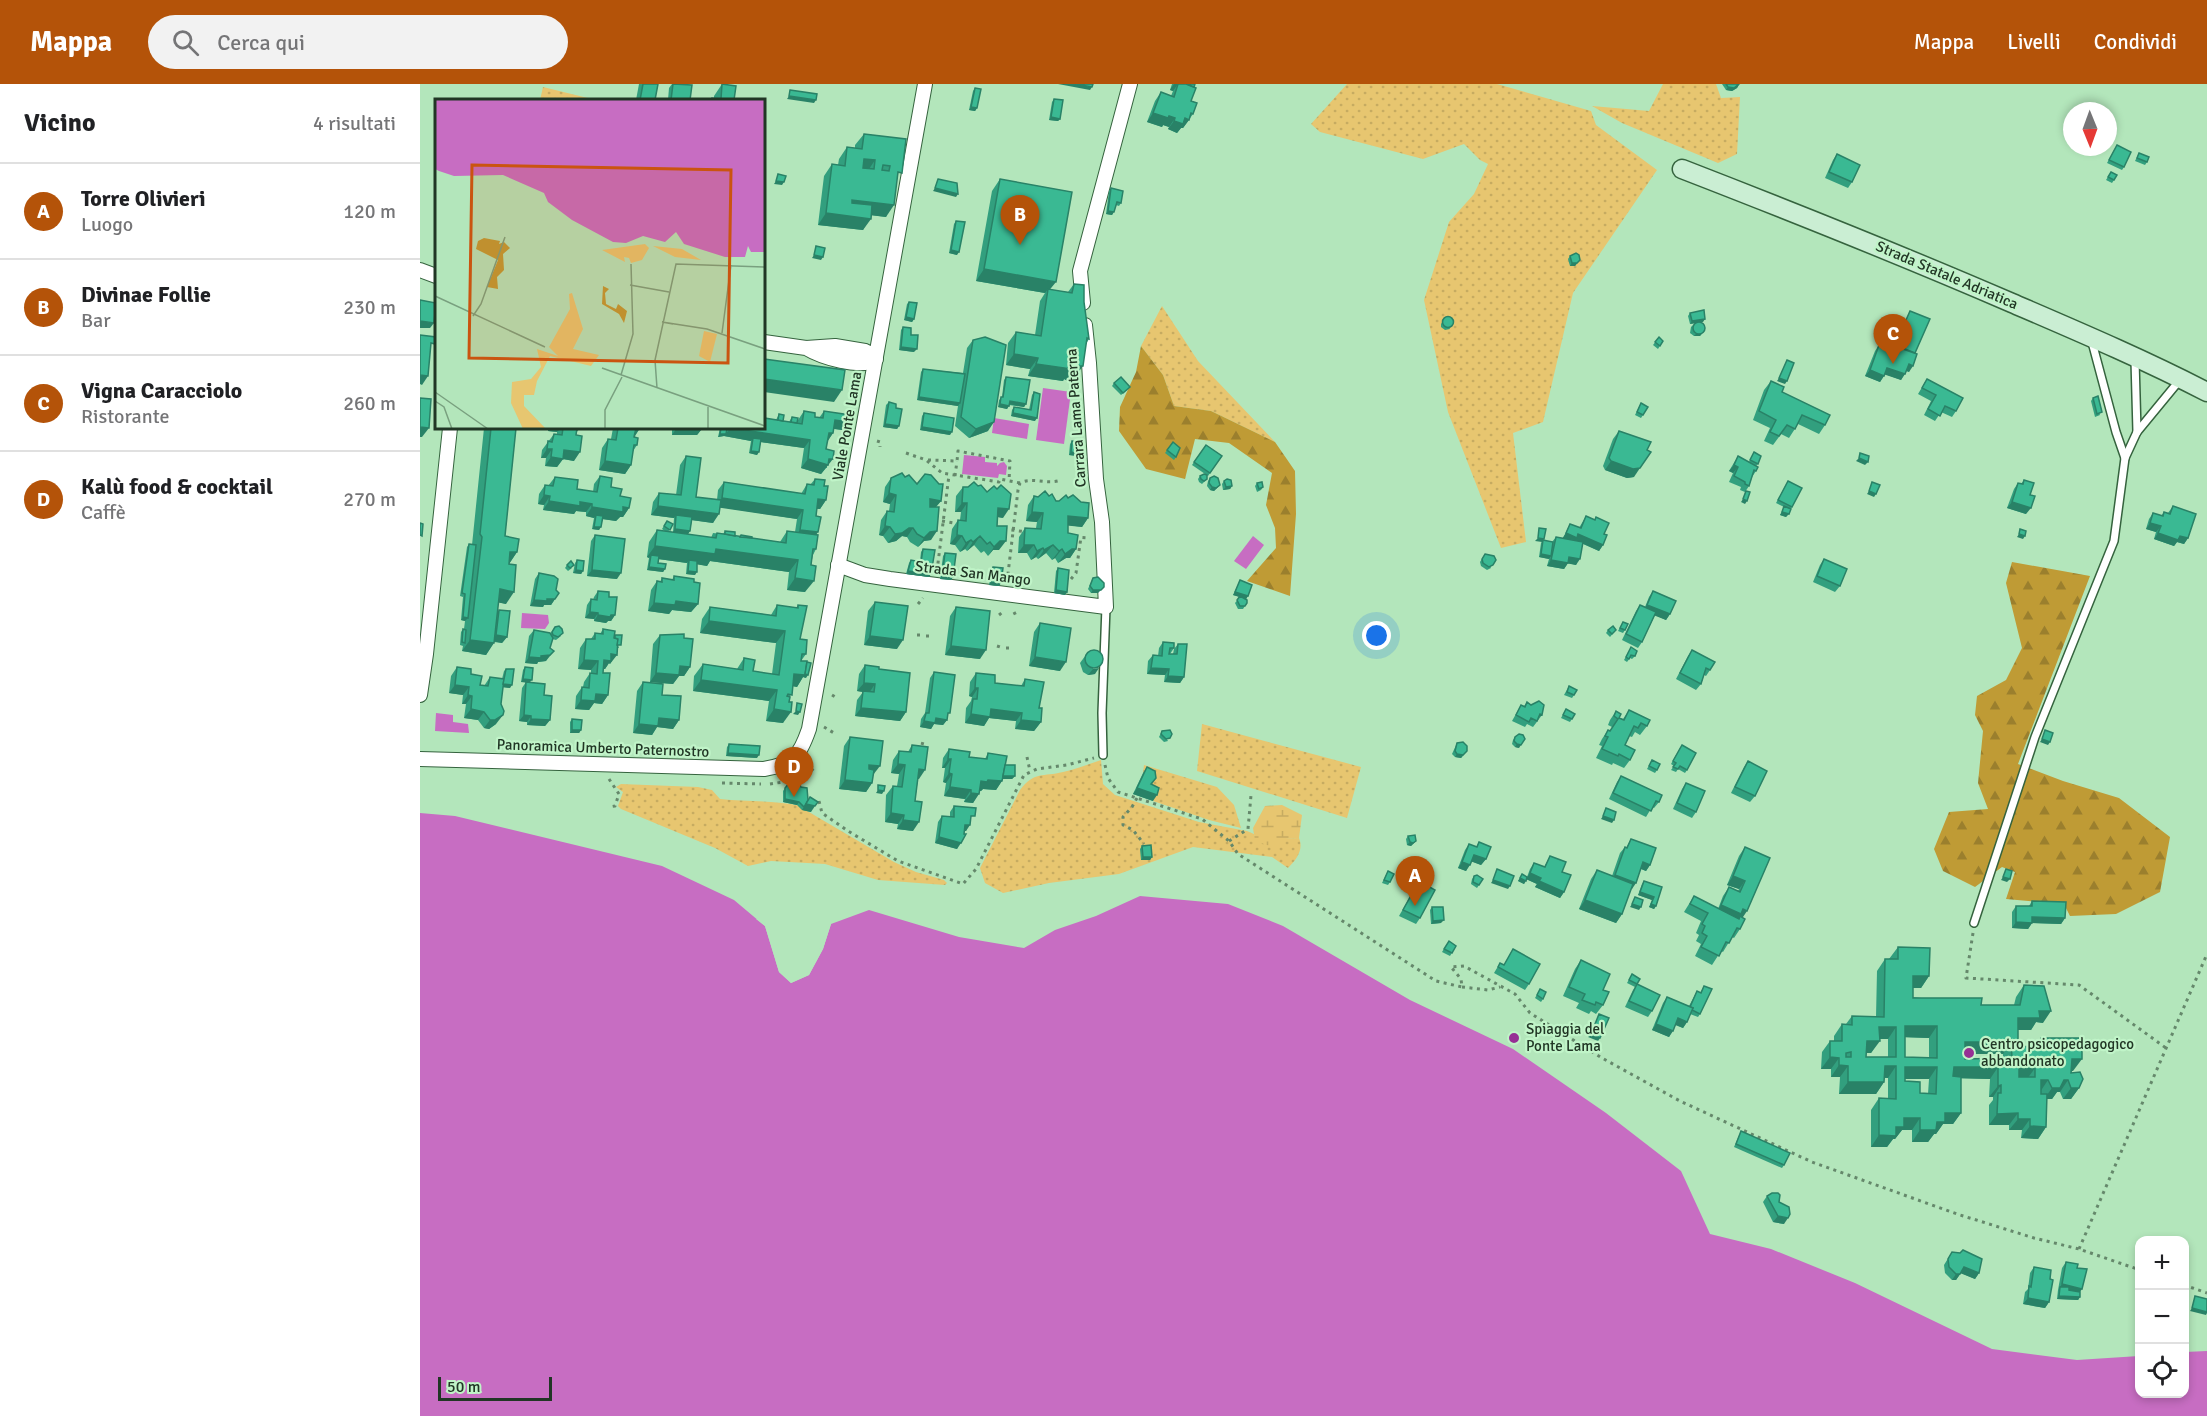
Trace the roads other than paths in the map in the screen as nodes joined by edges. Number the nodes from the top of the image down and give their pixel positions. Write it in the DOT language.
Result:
graph roads {
  1 [pos="925,84"];
  2 [pos="1130,84"];
  3 [pos="1682,169"];
  4 [pos="420,270"];
  5 [pos="435,276"];
  6 [pos="2091,337"];
  7 [pos="765,342"];
  8 [pos="2135,357"];
  9 [pos="876,359"];
  10 [pos="2181,378"];
  11 [pos="2207,392"];
  12 [pos="450,429"];
  13 [pos="2137,432"];
  14 [pos="2125,458"];
  15 [pos="838,565"];
  16 [pos="1106,607"];
  17 [pos="420,695"];
  18 [pos="1103,755"];
  19 [pos="420,759"];
  20 [pos="785,765"];
  21 [pos="1974,923"];
  1 -- 9 [label="street, Viale Ponte Lama"];
  2 -- 16 [label="street, Carrara Lama Paterna"];
  3 -- 6 [label="main road, Strada Statale Adriatica"];
  4 -- 5 [label="street"];
  6 -- 8 [label="main road, Strada Statale Adriatica"];
  6 -- 14 [label="lane"];
  7 -- 9 [label="street"];
  8 -- 10 [label="main road, Strada Statale Adriatica"];
  8 -- 13 [label="lane"];
  9 -- 15 [label="street, Viale Ponte Lama"];
  10 -- 11 [label="main road, Strada Statale Adriatica"];
  10 -- 13 [label="lane"];
  12 -- 17 [label="street"];
  13 -- 14 [label="lane"];
  14 -- 21 [label="lane"];
  15 -- 16 [label="street, Strada San Mango"];
  15 -- 20 [label="street, Viale Ponte Lama"];
  16 -- 18 [label="lane, Carrara Lama Paterna"];
  19 -- 20 [label="street, Panoramica Umberto Paternostro"];
}
